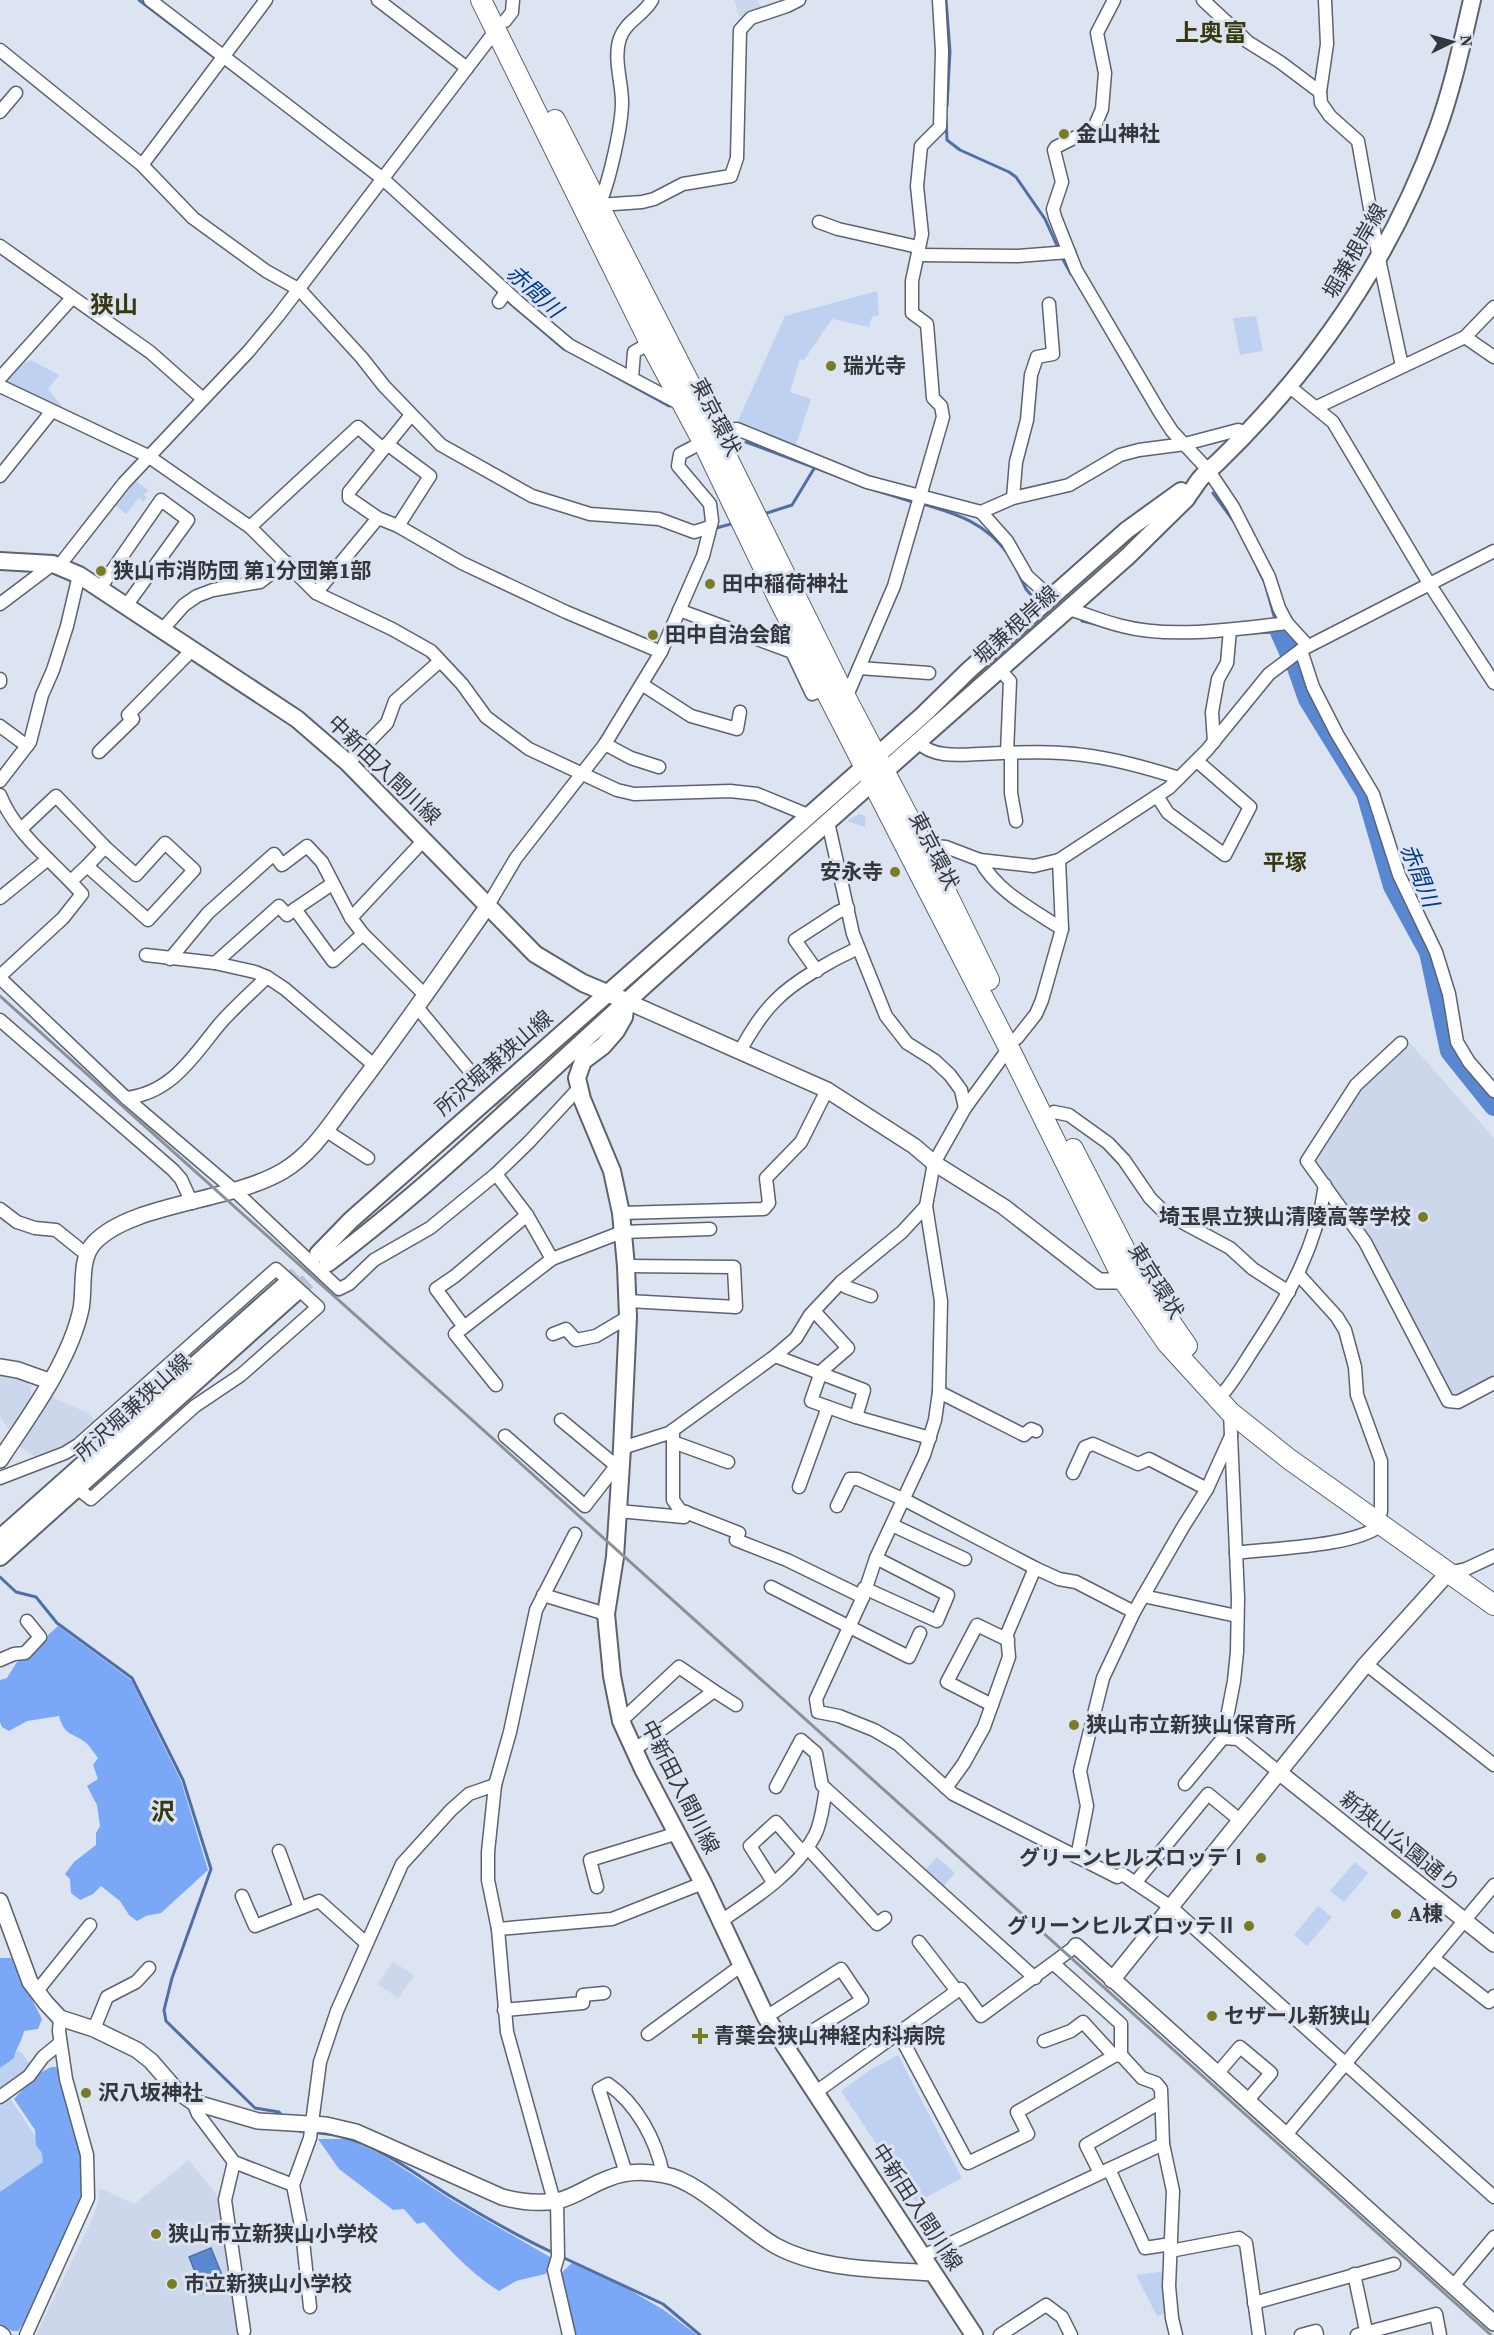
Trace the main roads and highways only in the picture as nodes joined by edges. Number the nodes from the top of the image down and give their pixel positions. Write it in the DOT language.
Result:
graph roads {
  1 [pos="481,0"];
  2 [pos="494,0"];
  3 [pos="1472,0"];
  4 [pos="500,26"];
  5 [pos="710,439"];
  6 [pos="1184,495"];
  7 [pos="0,561"];
  8 [pos="978,675"];
  9 [pos="875,769"];
  10 [pos="609,994"];
  11 [pos="626,1001"];
  12 [pos="1013,1043"];
  13 [pos="553,1068"];
  14 [pos="578,1086"];
  15 [pos="496,1106"];
  16 [pos="323,1259"];
  17 [pos="1131,1278"];
  18 [pos="291,1289"];
  19 [pos="74,1481"];
  20 [pos="1381,1519"];
  21 [pos="0,1538"];
  22 [pos="0,1557"];
  23 [pos="1457,1571"];
  24 [pos="1494,1588"];
  25 [pos="1494,1605"];
  26 [pos="968,2333"];
  1 -- 4 [label="highway, 東京環状"];
  2 -- 4 [label="highway, 東京環状"];
  3 -- 6 [label="main road, 堀兼根岸線"];
  4 -- 5 [label="highway, 東京環状"];
  4 -- 5 [label="highway, 東京環状"];
  5 -- 9 [label="highway, 東京環状"];
  5 -- 9 [label="highway, 東京環状"];
  6 -- 8 [label="main road, 堀兼根岸線"];
  6 -- 9 [label="main road, 堀兼根岸線"];
  6 -- 9 [label="main road, 堀兼根岸線"];
  7 -- 10 [label="main road, 中新田入間川線"];
  9 -- 10 [label="main road, 所沢堀兼狭山線"];
  9 -- 11 [label="main road, 所沢堀兼狭山線"];
  9 -- 12 [label="highway, 東京環状"];
  9 -- 12 [label="highway, 東京環状"];
  10 -- 11 [label="main road, 中新田入間川線"];
  10 -- 16 [label="main road, 所沢堀兼狭山線"];
  11 -- 13 [label="main road, 所沢堀兼狭山線"];
  11 -- 14 [label="main road"];
  12 -- 17 [label="highway, 東京環状"];
  12 -- 17 [label="highway, 東京環状"];
  13 -- 14 [label="main road"];
  13 -- 16 [label="main road, 所沢堀兼狭山線"];
  14 -- 26 [label="main road, 中新田入間川線"];
  15 -- 16 [label="main road, 所沢堀兼狭山線"];
  17 -- 20 [label="highway, 東京環状"];
  17 -- 20 [label="highway, 東京環状"];
  18 -- 19 [label="main road, 所沢堀兼狭山線"];
  19 -- 21 [label="main road, 所沢堀兼狭山線"];
  19 -- 22 [label="main road, 所沢堀兼狭山線"];
  20 -- 23 [label="highway, 東京環状"];
  23 -- 24 [label="highway, 東京環状"];
  23 -- 25 [label="highway, 東京環状"];
}
